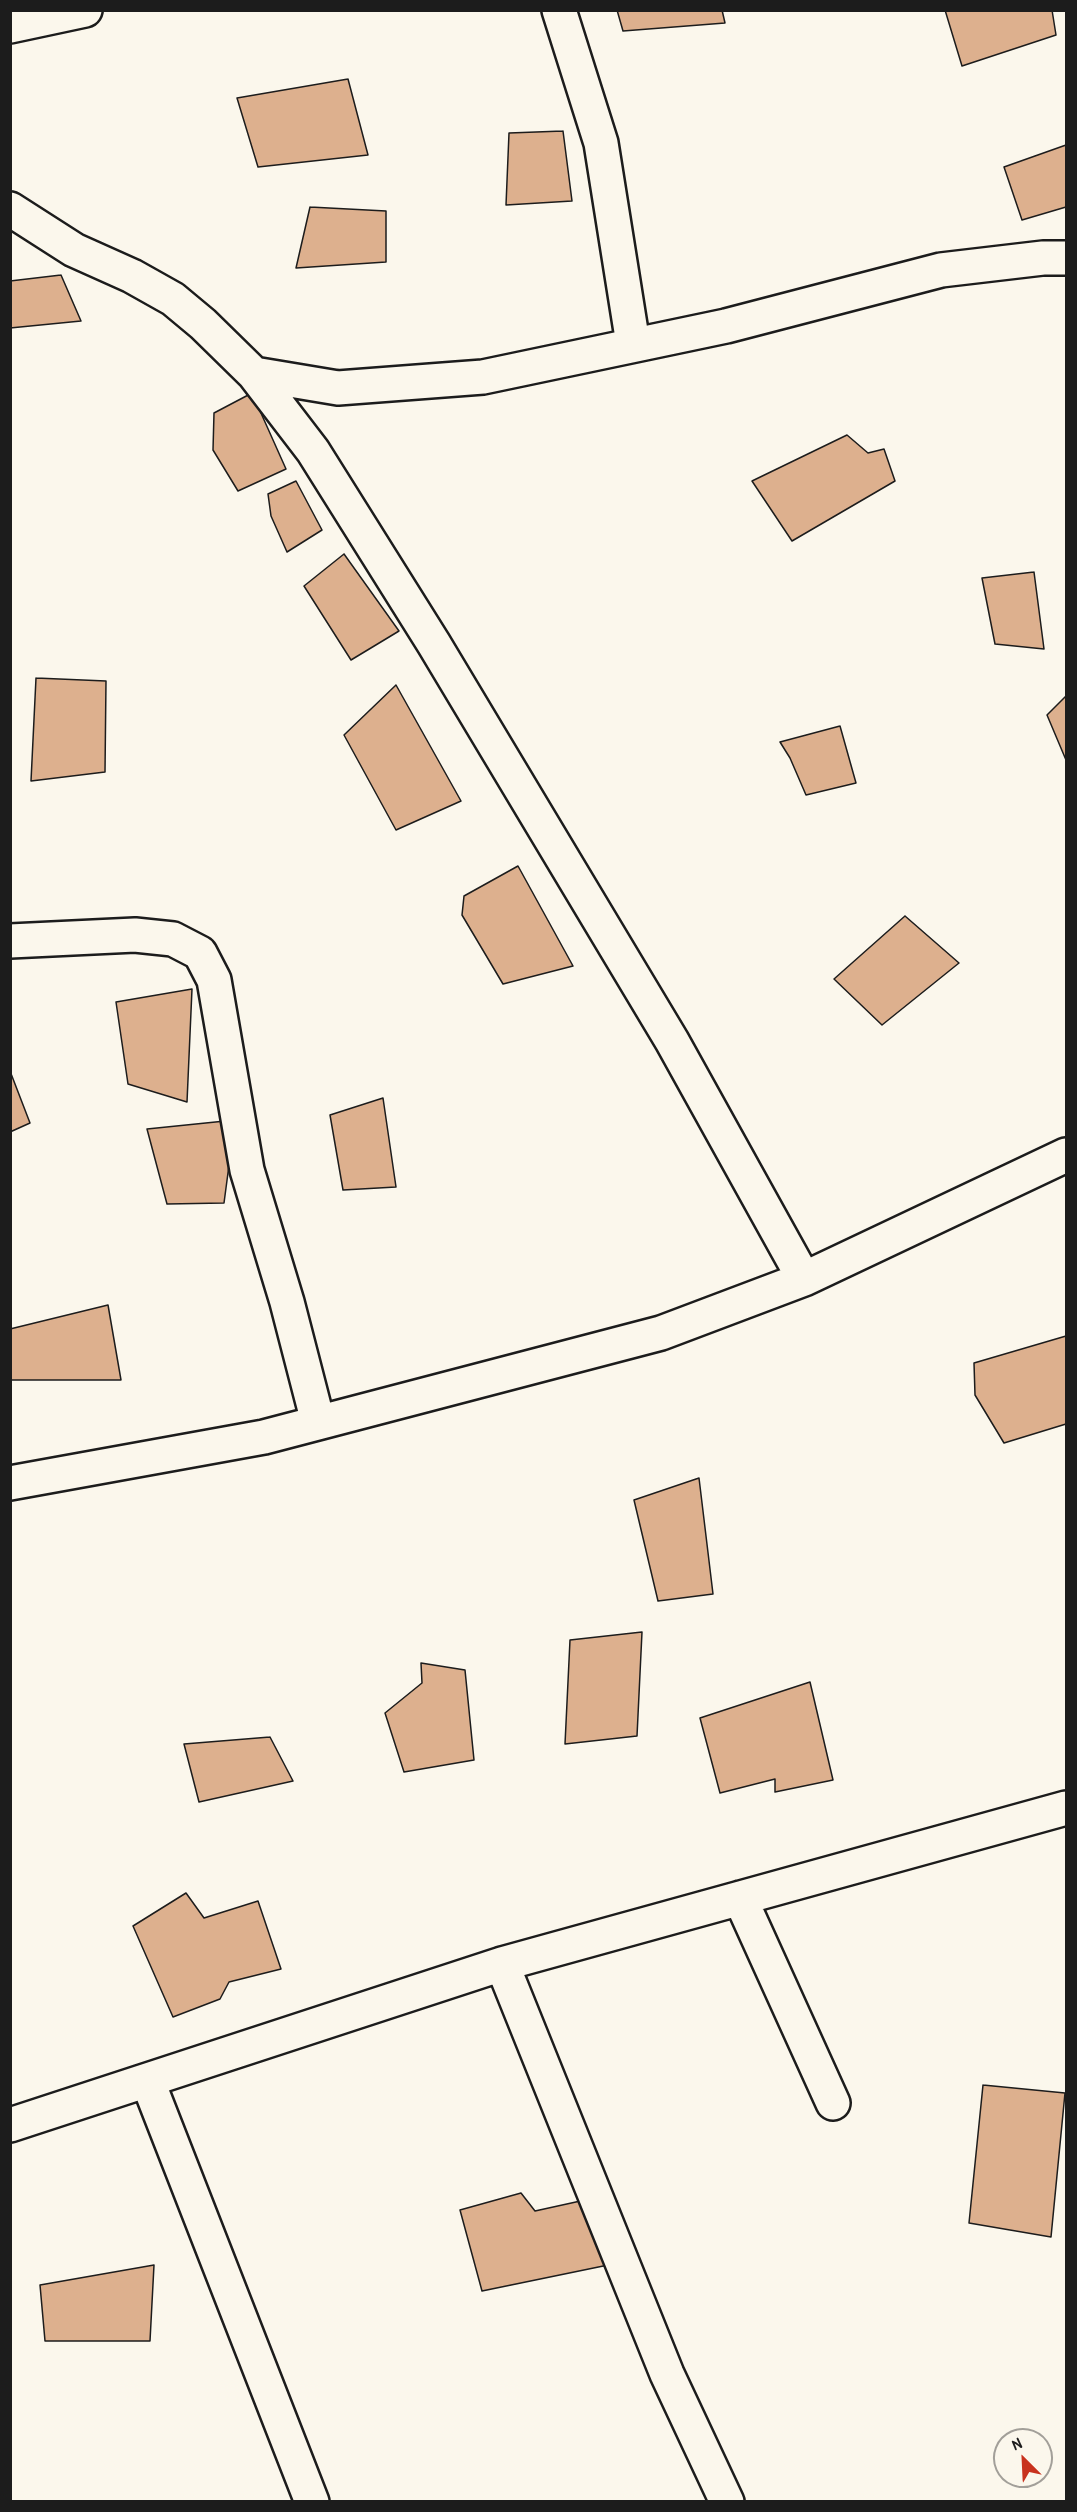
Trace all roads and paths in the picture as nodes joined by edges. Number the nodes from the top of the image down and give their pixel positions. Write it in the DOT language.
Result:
graph roads {
  1 [pos="85,10"];
  2 [pos="559,10"];
  3 [pos="10,26"];
  4 [pos="10,209"];
  5 [pos="1066,258"];
  6 [pos="633,344"];
  7 [pos="254,374"];
  8 [pos="10,941"];
  9 [pos="1066,1155"];
  10 [pos="804,1279"];
  11 [pos="318,1422"];
  12 [pos="10,1483"];
  13 [pos="1066,1808"];
  14 [pos="740,1898"];
  15 [pos="502,1964"];
  16 [pos="148,2082"];
  17 [pos="833,2103"];
  18 [pos="10,2126"];
  19 [pos="312,2502"];
  20 [pos="727,2502"];
  1 -- 3 [label="street"];
  2 -- 6 [label="street"];
  4 -- 7 [label="street"];
  5 -- 6 [label="street"];
  6 -- 7 [label="street"];
  7 -- 10 [label="street"];
  8 -- 11 [label="street"];
  9 -- 10 [label="street"];
  10 -- 11 [label="street"];
  11 -- 12 [label="street"];
  13 -- 14 [label="street"];
  14 -- 15 [label="street"];
  14 -- 17 [label="street"];
  15 -- 16 [label="street"];
  15 -- 20 [label="street"];
  16 -- 18 [label="street"];
  16 -- 19 [label="street"];
}
